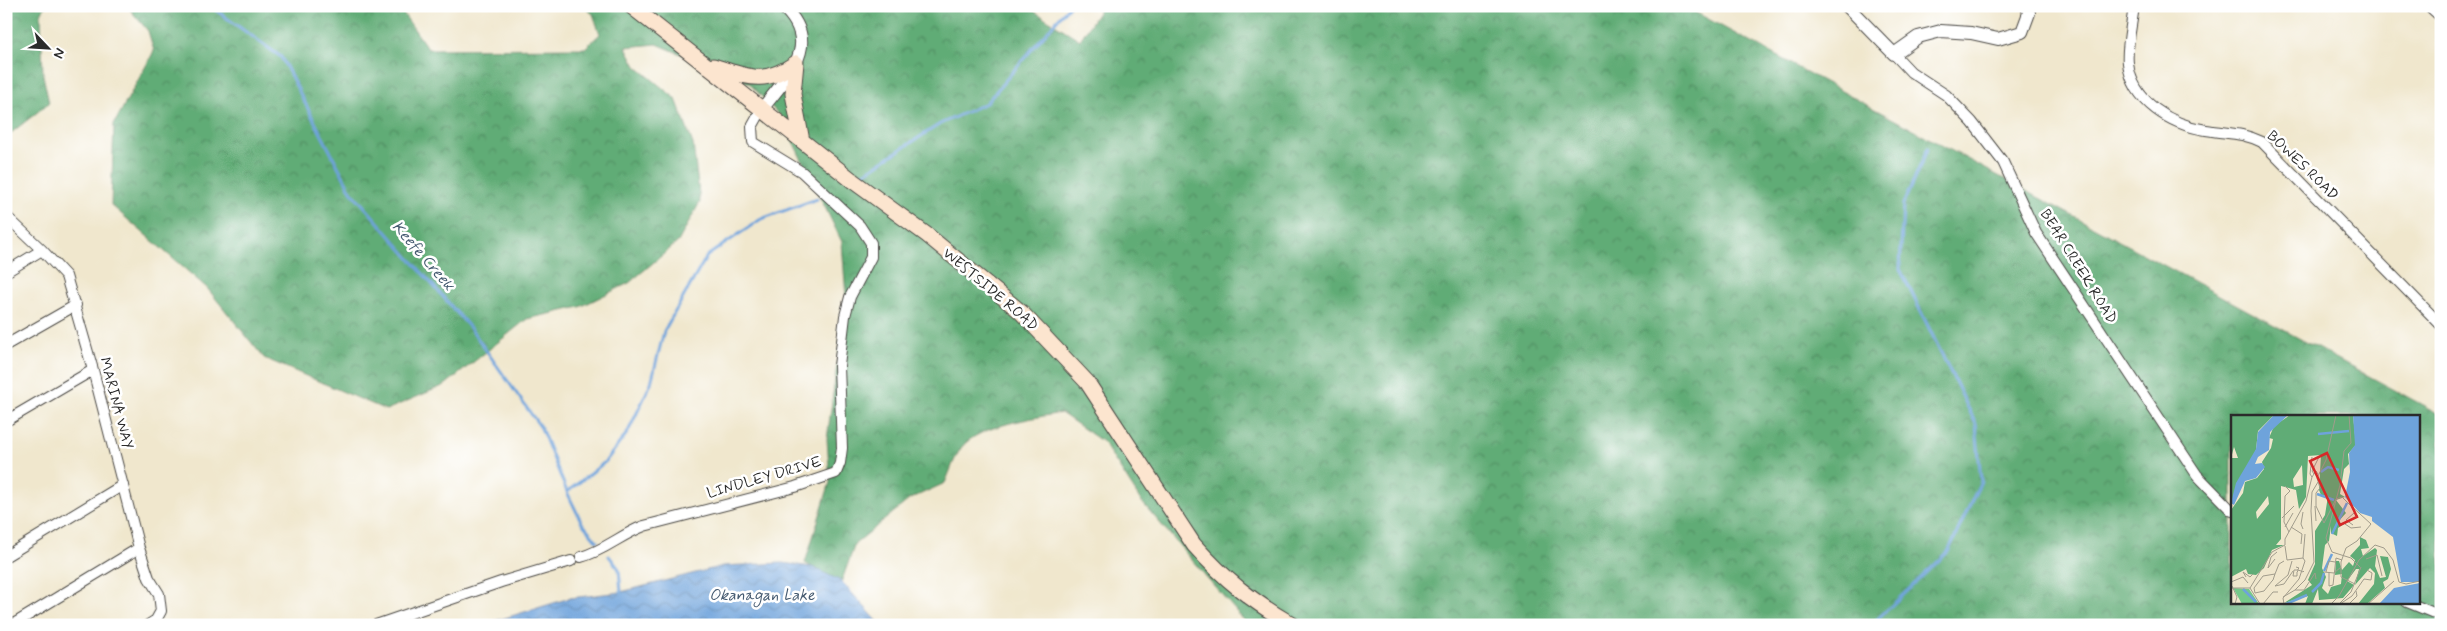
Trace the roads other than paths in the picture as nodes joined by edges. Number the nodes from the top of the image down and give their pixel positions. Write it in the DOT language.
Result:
graph roads {
  1 [pos="631,6"];
  2 [pos="782,6"];
  3 [pos="1847,6"];
  4 [pos="2027,6"];
  5 [pos="2134,6"];
  6 [pos="2429,6"];
  7 [pos="2441,17"];
  8 [pos="1894,54"];
  9 [pos="702,63"];
  10 [pos="796,63"];
  11 [pos="762,109"];
  12 [pos="802,141"];
  13 [pos="6,216"];
  14 [pos="42,250"];
  15 [pos="6,272"];
  16 [pos="76,305"];
  17 [pos="2441,325"];
  18 [pos="6,345"];
  19 [pos="93,370"];
  20 [pos="6,420"];
  21 [pos="123,486"];
  22 [pos="2231,510"];
  23 [pos="139,548"];
  24 [pos="6,556"];
  25 [pos="581,558"];
  26 [pos="570,561"];
  27 [pos="2412,604"];
  28 [pos="2441,616"];
  29 [pos="12,625"];
  30 [pos="148,625"];
  31 [pos="376,625"];
  32 [pos="1293,625"];
  1 -- 9 [label="main road, WESTSIDE ROAD"];
  2 -- 10 [label="street"];
  3 -- 8 [label="street, BEAR CREEK ROAD"];
  4 -- 8 [label="street"];
  5 -- 17 [label="street, BOWES ROAD"];
  6 -- 7 [label="street"];
  8 -- 22 [label="street, BEAR CREEK ROAD"];
  9 -- 10 [label="main road"];
  9 -- 11 [label="main road, WESTSIDE ROAD"];
  10 -- 11 [label="street"];
  10 -- 12 [label="main road"];
  11 -- 12 [label="main road, WESTSIDE ROAD"];
  11 -- 25 [label="street, LINDLEY DRIVE"];
  12 -- 32 [label="main road, WESTSIDE ROAD"];
  13 -- 14 [label="street, MARINA WAY"];
  14 -- 15 [label="street"];
  14 -- 16 [label="street, MARINA WAY"];
  16 -- 18 [label="street"];
  16 -- 19 [label="street, MARINA WAY"];
  19 -- 20 [label="street"];
  19 -- 21 [label="street, MARINA WAY"];
  21 -- 23 [label="street, MARINA WAY"];
  21 -- 24 [label="street"];
  23 -- 29 [label="street"];
  23 -- 30 [label="street, MARINA WAY"];
  26 -- 31 [label="street"];
  27 -- 28 [label="street"];
}
